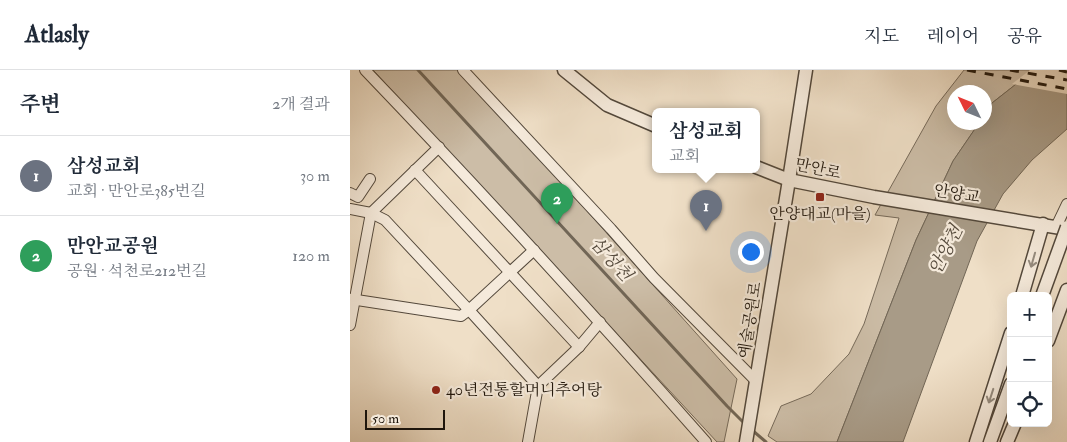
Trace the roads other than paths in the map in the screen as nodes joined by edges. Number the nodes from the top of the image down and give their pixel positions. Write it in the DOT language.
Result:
graph roads {
  1 [pos="365,70"];
  2 [pos="463,70"];
  3 [pos="564,70"];
  4 [pos="806,70"];
  5 [pos="652,124"];
  6 [pos="439,147"];
  7 [pos="760,168"];
  8 [pos="415,170"];
  9 [pos="370,179"];
  10 [pos="790,180"];
  11 [pos="350,192"];
  12 [pos="874,197"];
  13 [pos="1067,204"];
  14 [pos="350,210"];
  15 [pos="371,213"];
  16 [pos="1039,223"];
  17 [pos="1063,228"];
  18 [pos="534,250"];
  19 [pos="509,272"];
  20 [pos="1067,290"];
  21 [pos="1023,292"];
  22 [pos="1043,292"];
  23 [pos="352,299"];
  24 [pos="469,310"];
  25 [pos="1063,315"];
  26 [pos="600,322"];
  27 [pos="350,325"];
  28 [pos="1010,337"];
  29 [pos="1050,337"];
  30 [pos="580,347"];
  31 [pos="756,381"];
  32 [pos="538,386"];
  33 [pos="1007,395"];
  34 [pos="1013,427"];
  35 [pos="528,442"];
  36 [pos="706,442"];
  37 [pos="746,442"];
  38 [pos="976,442"];
  39 [pos="990,442"];
  40 [pos="1007,442"];
  1 -- 6 [label="street"];
  2 -- 31 [label="street"];
  3 -- 5 [label="street"];
  4 -- 10 [label="street, 예술공원로"];
  6 -- 8 [label="street"];
  6 -- 18 [label="street"];
  7 -- 10 [label="street, 만안로"];
  8 -- 15 [label="street"];
  8 -- 19 [label="street"];
  9 -- 11 [label="street"];
  10 -- 12 [label="street, 만안로"];
  10 -- 31 [label="street, 예술공원로"];
  12 -- 16 [label="street, 안양교"];
  13 -- 17 [label="street"];
  14 -- 15 [label="street"];
  15 -- 23 [label="street"];
  15 -- 24 [label="street"];
  16 -- 17 [label="street"];
  16 -- 21 [label="street, one-way"];
  17 -- 22 [label="street, bridge"];
  18 -- 19 [label="street"];
  18 -- 26 [label="street"];
  19 -- 24 [label="street"];
  19 -- 30 [label="street"];
  20 -- 25 [label="street"];
  23 -- 24 [label="street"];
  23 -- 27 [label="street"];
  24 -- 32 [label="street"];
  25 -- 29 [label="street"];
  26 -- 30 [label="street"];
  26 -- 36 [label="street"];
  28 -- 38 [label="street, one-way"];
  30 -- 32 [label="street"];
  31 -- 37 [label="street, 예술공원로"];
  32 -- 35 [label="street"];
  33 -- 39 [label="street"];
  34 -- 40 [label="street"];
}
